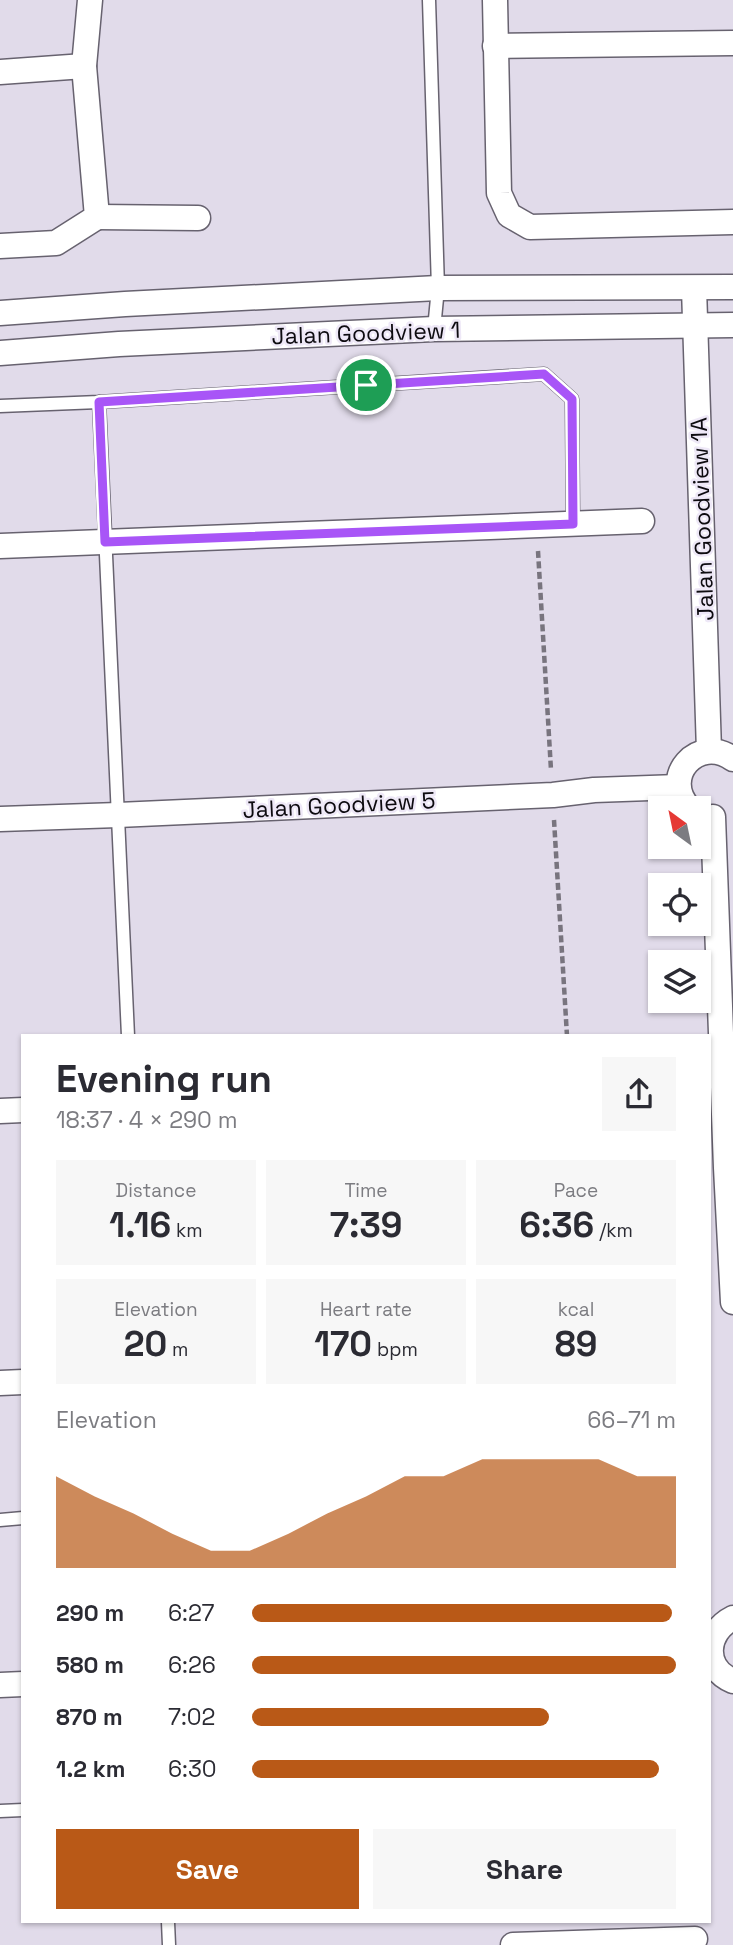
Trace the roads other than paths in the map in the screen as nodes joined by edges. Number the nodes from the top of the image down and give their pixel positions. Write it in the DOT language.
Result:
graph roads {
  1 [pos="90,0"];
  2 [pos="429,0"];
  3 [pos="495,0"];
  4 [pos="733,43"];
  5 [pos="495,46"];
  6 [pos="84,66"];
  7 [pos="0,72"];
  8 [pos="97,218"];
  9 [pos="198,218"];
  10 [pos="733,222"];
  11 [pos="0,246"];
  12 [pos="733,287"];
  13 [pos="438,288"];
  14 [pos="694,288"];
  15 [pos="0,313"];
  16 [pos="696,325"];
  17 [pos="733,325"];
  18 [pos="434,329"];
  19 [pos="0,353"];
  20 [pos="99,402"];
  21 [pos="0,406"];
  22 [pos="642,521"];
  23 [pos="573,524"];
  24 [pos="105,542"];
  25 [pos="0,546"];
  26 [pos="709,751"];
  27 [pos="733,759"];
  28 [pos="662,796"];
  29 [pos="684,796"];
  30 [pos="715,814"];
  31 [pos="118,816"];
  32 [pos="0,819"];
  33 [pos="128,1034"];
  34 [pos="21,1110"];
  35 [pos="0,1111"];
  36 [pos="733,1302"];
  37 [pos="21,1382"];
  38 [pos="0,1383"];
  39 [pos="21,1518"];
  40 [pos="0,1520"];
  41 [pos="733,1618"];
  42 [pos="711,1640"];
  43 [pos="711,1653"];
  44 [pos="733,1681"];
  45 [pos="21,1684"];
  46 [pos="0,1685"];
  47 [pos="21,1810"];
  48 [pos="0,1811"];
  49 [pos="167,1923"];
  50 [pos="695,1939"];
  51 [pos="169,1945"];
  52 [pos="513,1945"];
  1 -- 6 [label="street"];
  2 -- 13 [label="lane"];
  3 -- 5 [label="street"];
  4 -- 5 [label="street"];
  5 -- 10 [label="street"];
  6 -- 7 [label="street"];
  6 -- 8 [label="street"];
  8 -- 9 [label="street"];
  8 -- 11 [label="street"];
  12 -- 14 [label="street, Jalan Goodview 1"];
  13 -- 14 [label="street, Jalan Goodview 1"];
  13 -- 15 [label="street, Jalan Goodview 1"];
  13 -- 18 [label="lane"];
  14 -- 16 [label="street, Jalan Goodview 1A"];
  16 -- 17 [label="street, Jalan Goodview 1"];
  16 -- 18 [label="street, Jalan Goodview 1"];
  16 -- 26 [label="street, Jalan Goodview 1A"];
  18 -- 19 [label="street, Jalan Goodview 1"];
  20 -- 21 [label="lane"];
  20 -- 23 [label="lane"];
  20 -- 24 [label="lane"];
  22 -- 23 [label="street"];
  23 -- 24 [label="street"];
  24 -- 25 [label="street"];
  24 -- 31 [label="lane"];
  26 -- 27 [label="street"];
  26 -- 29 [label="street"];
  28 -- 31 [label="street, Jalan Goodview 5"];
  30 -- 36 [label="street"];
  31 -- 32 [label="street, Jalan Goodview 5"];
  31 -- 33 [label="lane"];
  34 -- 35 [label="street"];
  37 -- 38 [label="street"];
  39 -- 40 [label="lane"];
  41 -- 42 [label="street"];
  43 -- 44 [label="street"];
  45 -- 46 [label="street"];
  47 -- 48 [label="lane"];
  49 -- 51 [label="lane"];
  50 -- 52 [label="street"];
}
